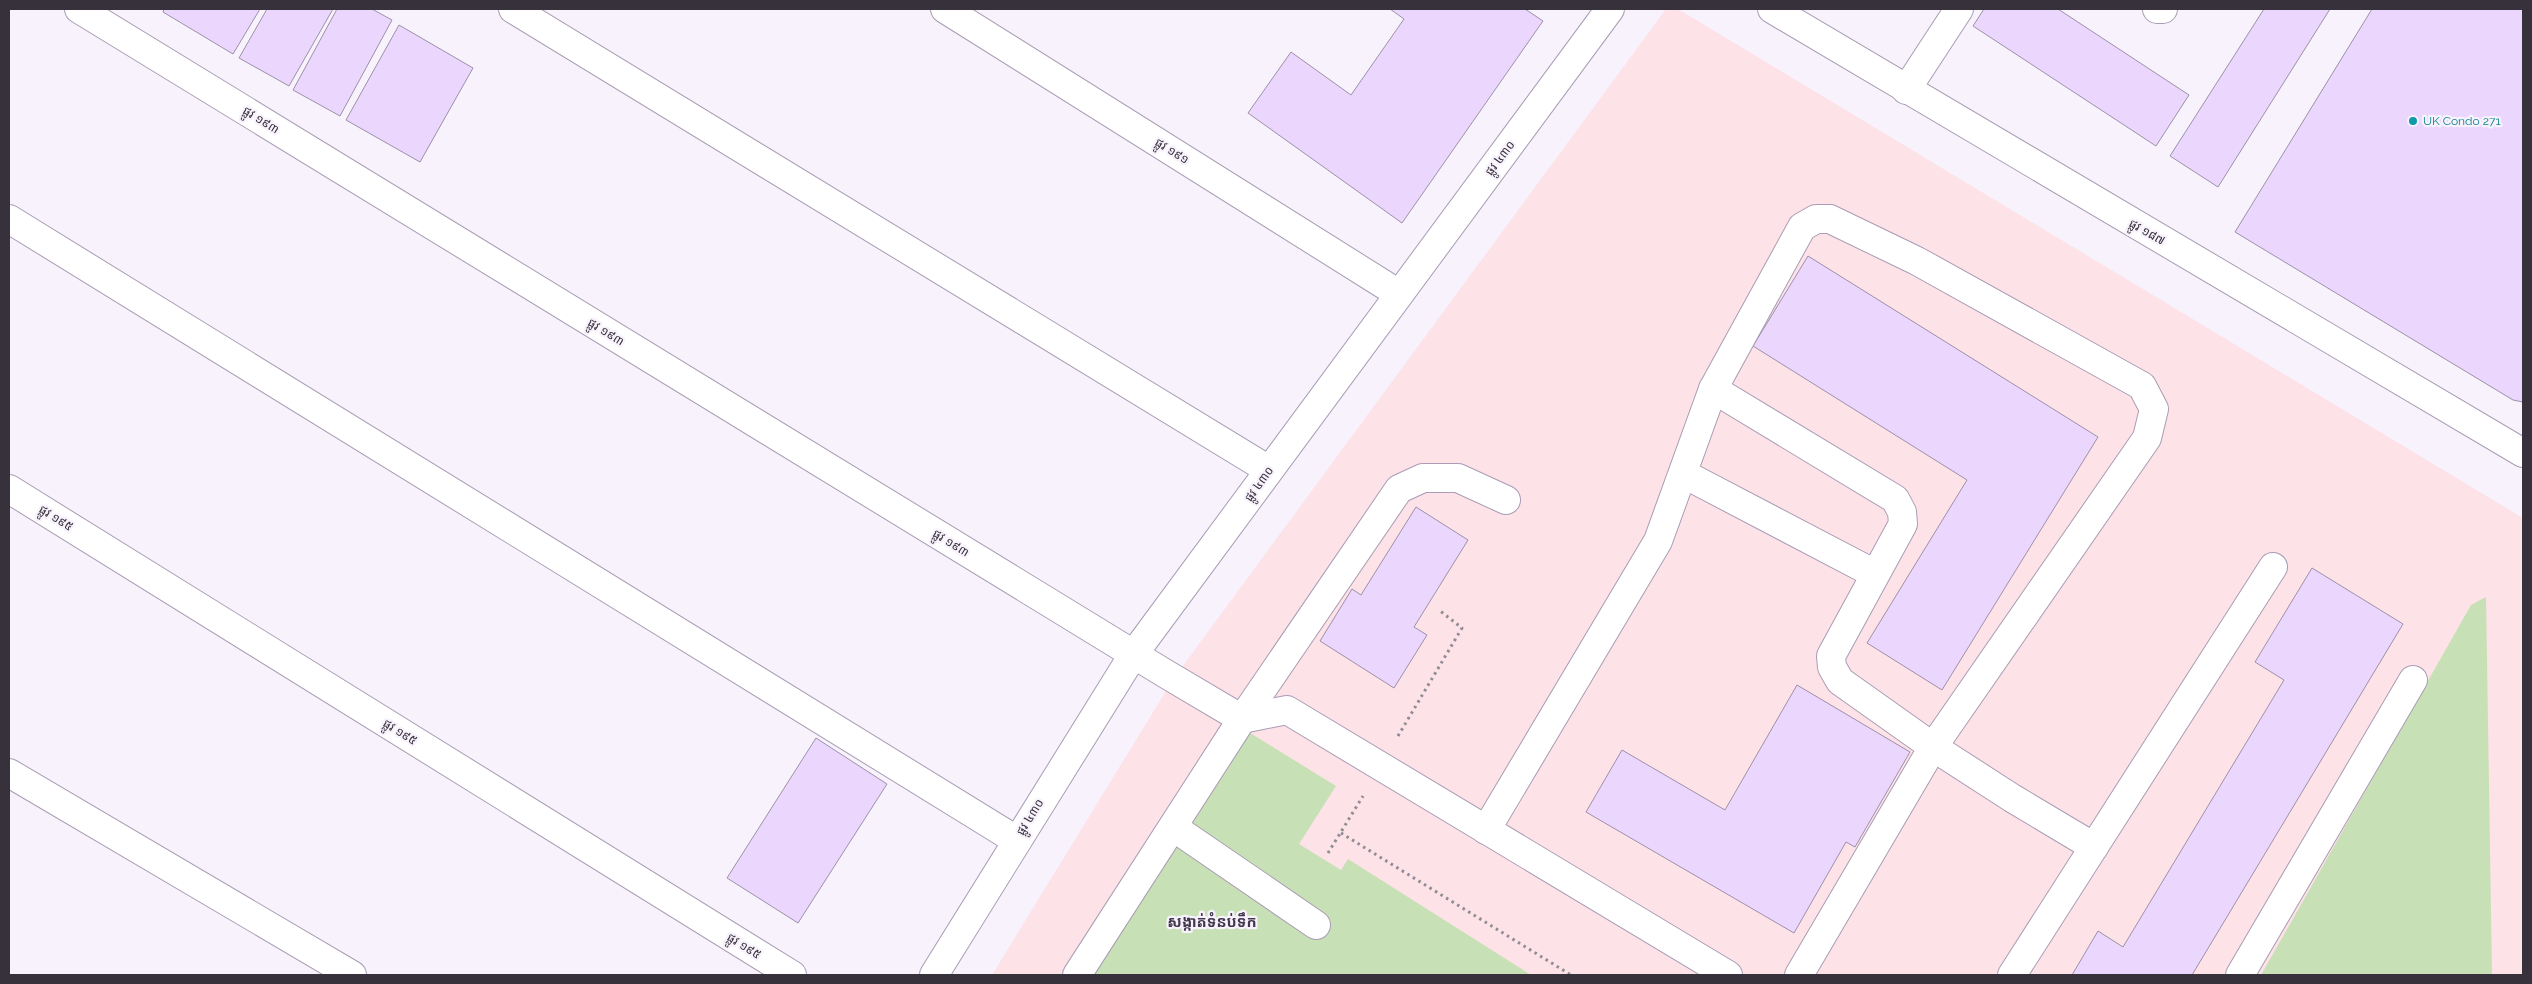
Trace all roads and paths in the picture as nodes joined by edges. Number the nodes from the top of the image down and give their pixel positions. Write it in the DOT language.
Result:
graph roads {
  1 [pos="79,9"];
  2 [pos="513,9"];
  3 [pos="944,9"];
  4 [pos="1610,9"];
  5 [pos="1772,9"];
  6 [pos="1959,9"];
  7 [pos="2157,9"];
  8 [pos="2163,9"];
  9 [pos="1906,90"];
  10 [pos="9,219"];
  11 [pos="1399,294"];
  12 [pos="1713,389"];
  13 [pos="2523,453"];
  14 [pos="1269,470"];
  15 [pos="1684,474"];
  16 [pos="9,488"];
  17 [pos="1506,500"];
  18 [pos="2273,567"];
  19 [pos="1875,574"];
  20 [pos="1439,610"];
  21 [pos="1133,655"];
  22 [pos="2413,680"];
  23 [pos="1242,719"];
  24 [pos="1933,747"];
  25 [pos="1380,766"];
  26 [pos="9,773"];
  27 [pos="1173,827"];
  28 [pos="1486,830"];
  29 [pos="1341,833"];
  30 [pos="1016,840"];
  31 [pos="2094,847"];
  32 [pos="1328,853"];
  33 [pos="1316,925"];
  34 [pos="352,975"];
  35 [pos="792,975"];
  36 [pos="934,975"];
  37 [pos="1077,975"];
  38 [pos="1571,975"];
  39 [pos="1728,975"];
  40 [pos="1799,975"];
  41 [pos="2012,975"];
  42 [pos="2240,975"];
  1 -- 21 [label="street, ផ្លូវ ១៩៣"];
  2 -- 14 [label="street"];
  3 -- 11 [label="street, ផ្លូវ ១៩១"];
  4 -- 11 [label="street, ផ្លូវ ៤៣០"];
  5 -- 9 [label="street, ផ្លូវ ១៨៧"];
  6 -- 9 [label="street"];
  7 -- 8 [label="street"];
  9 -- 13 [label="street, ផ្លូវ ១៨៧"];
  10 -- 30 [label="street"];
  11 -- 14 [label="street, ផ្លូវ ៤៣០"];
  12 -- 15 [label="street"];
  12 -- 19 [label="street"];
  12 -- 24 [label="street"];
  14 -- 21 [label="street, ផ្លូវ ៤៣០"];
  15 -- 19 [label="street"];
  15 -- 28 [label="street"];
  16 -- 35 [label="street, ផ្លូវ ១៩៥"];
  17 -- 23 [label="street"];
  18 -- 31 [label="street"];
  19 -- 24 [label="street"];
  20 -- 25 [label="path"];
  21 -- 23 [label="street, ផ្លូវ ១៩៣"];
  21 -- 30 [label="street, ផ្លូវ ៤៣០"];
  22 -- 42 [label="street"];
  23 -- 25 [label="street"];
  23 -- 27 [label="street"];
  24 -- 31 [label="street"];
  24 -- 40 [label="street"];
  25 -- 28 [label="street"];
  25 -- 29 [label="path"];
  26 -- 34 [label="street"];
  27 -- 33 [label="street"];
  27 -- 37 [label="street"];
  28 -- 39 [label="street"];
  29 -- 32 [label="path"];
  29 -- 38 [label="path"];
  30 -- 36 [label="street, ផ្លូវ ៤៣០"];
  31 -- 41 [label="street"];
}
